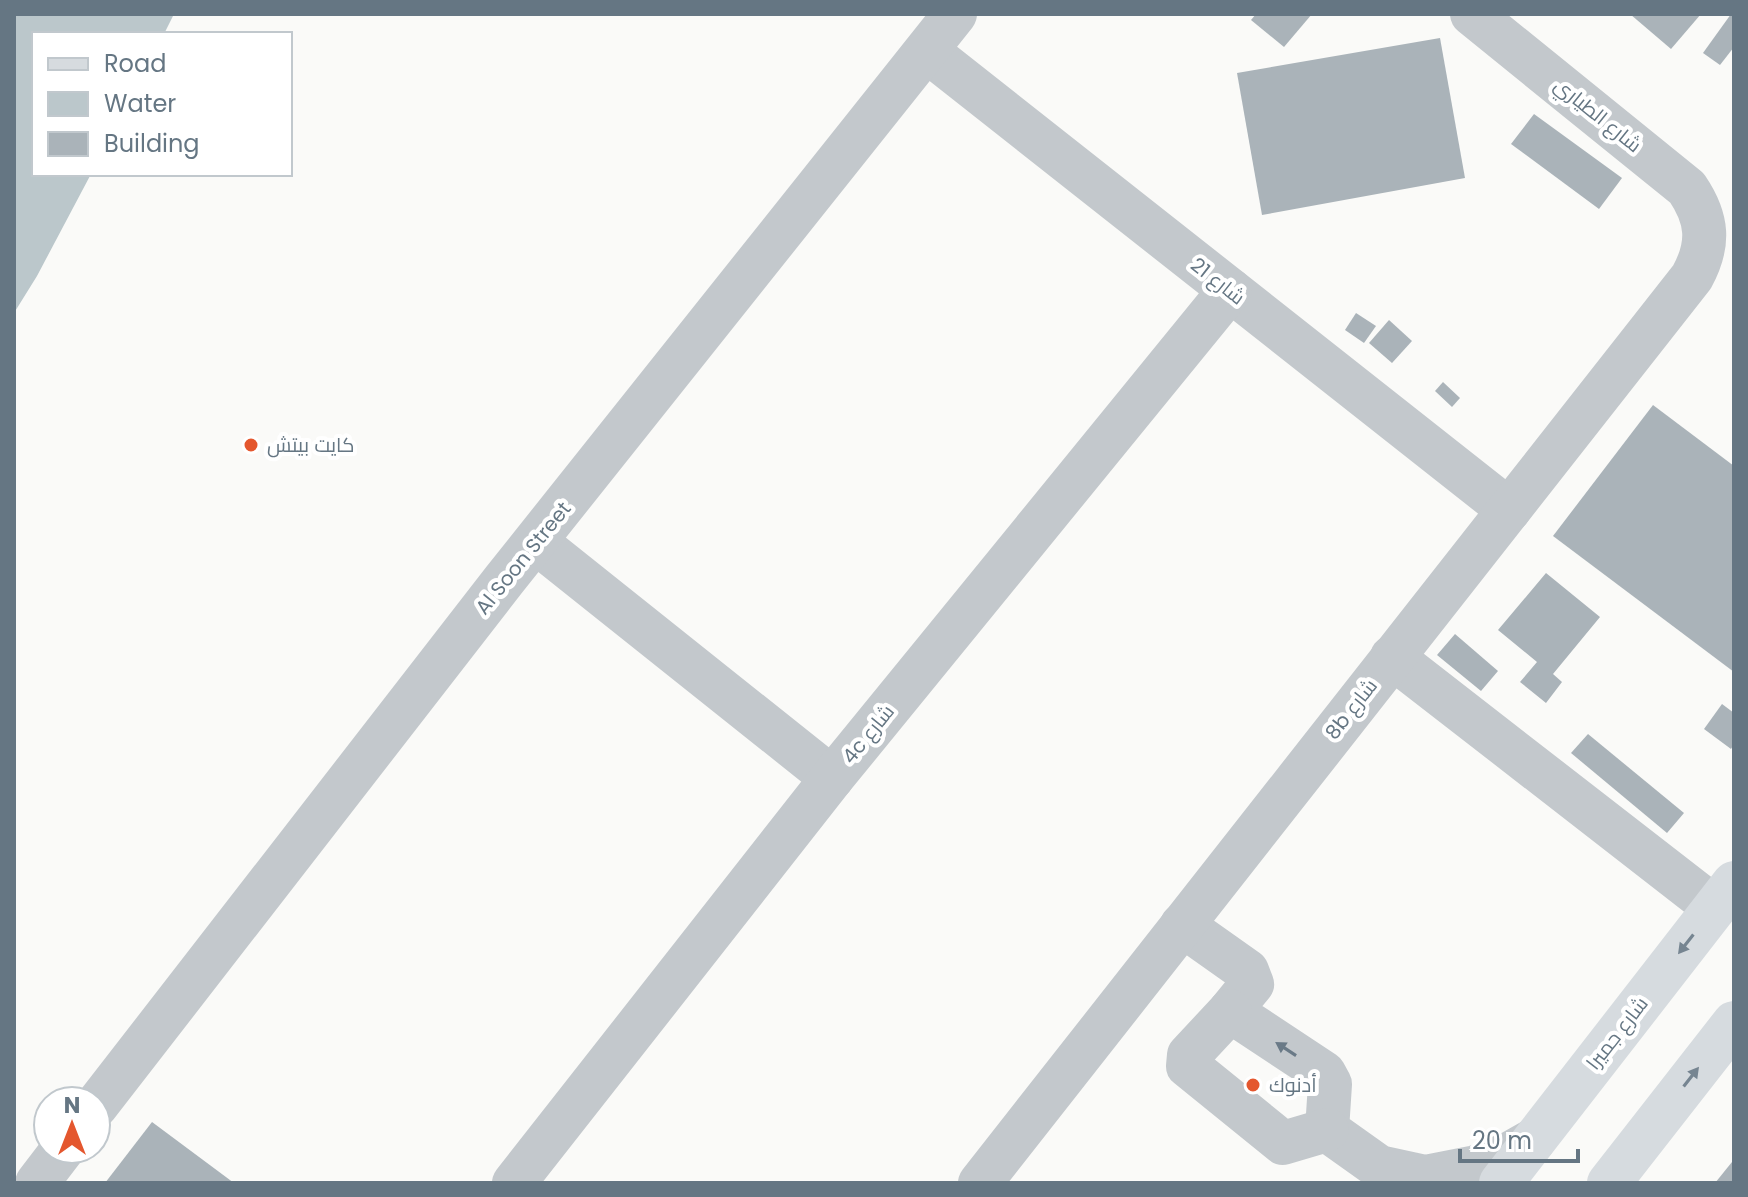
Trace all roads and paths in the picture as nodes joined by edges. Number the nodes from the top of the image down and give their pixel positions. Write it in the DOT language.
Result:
graph roads {
  1 [pos="955,14"];
  2 [pos="1472,14"];
  3 [pos="927,51"];
  4 [pos="1713,212"];
  5 [pos="1230,290"];
  6 [pos="1509,510"];
  7 [pos="536,542"];
  8 [pos="1392,657"];
  9 [pos="832,778"];
  10 [pos="1724,895"];
  11 [pos="1182,925"];
  12 [pos="1230,1011"];
  13 [pos="1734,1023"];
  14 [pos="112,1085"];
  15 [pos="1327,1130"];
  16 [pos="1534,1140"];
  17 [pos="51,1165"];
  18 [pos="37,1183"];
  19 [pos="514,1183"];
  20 [pos="980,1183"];
  21 [pos="1501,1183"];
  22 [pos="1609,1183"];
  1 -- 3 [label="street, Al Soon Street"];
  2 -- 4 [label="street, شارع الطياري"];
  3 -- 5 [label="street, شارع 21"];
  3 -- 7 [label="street, Al Soon Street"];
  4 -- 6 [label="street, 8b شارع"];
  5 -- 6 [label="street, شارع 21"];
  5 -- 9 [label="street, 4c شارع"];
  6 -- 8 [label="street, 8b شارع"];
  7 -- 9 [label="street"];
  7 -- 14 [label="street, Al Soon Street"];
  8 -- 10 [label="street"];
  8 -- 11 [label="street, 8b شارع"];
  9 -- 19 [label="street, 4c شارع"];
  10 -- 16 [label="main road, شارع جميرا, one-way"];
  11 -- 12 [label="street"];
  11 -- 20 [label="street, 8b شارع"];
  15 -- 12 [label="street, one-way"];
  12 -- 15 [label="street"];
  22 -- 13 [label="main road, one-way"];
  15 -- 16 [label="street"];
  16 -- 21 [label="main road, شارع جميرا"];
  17 -- 18 [label="street"];
}
